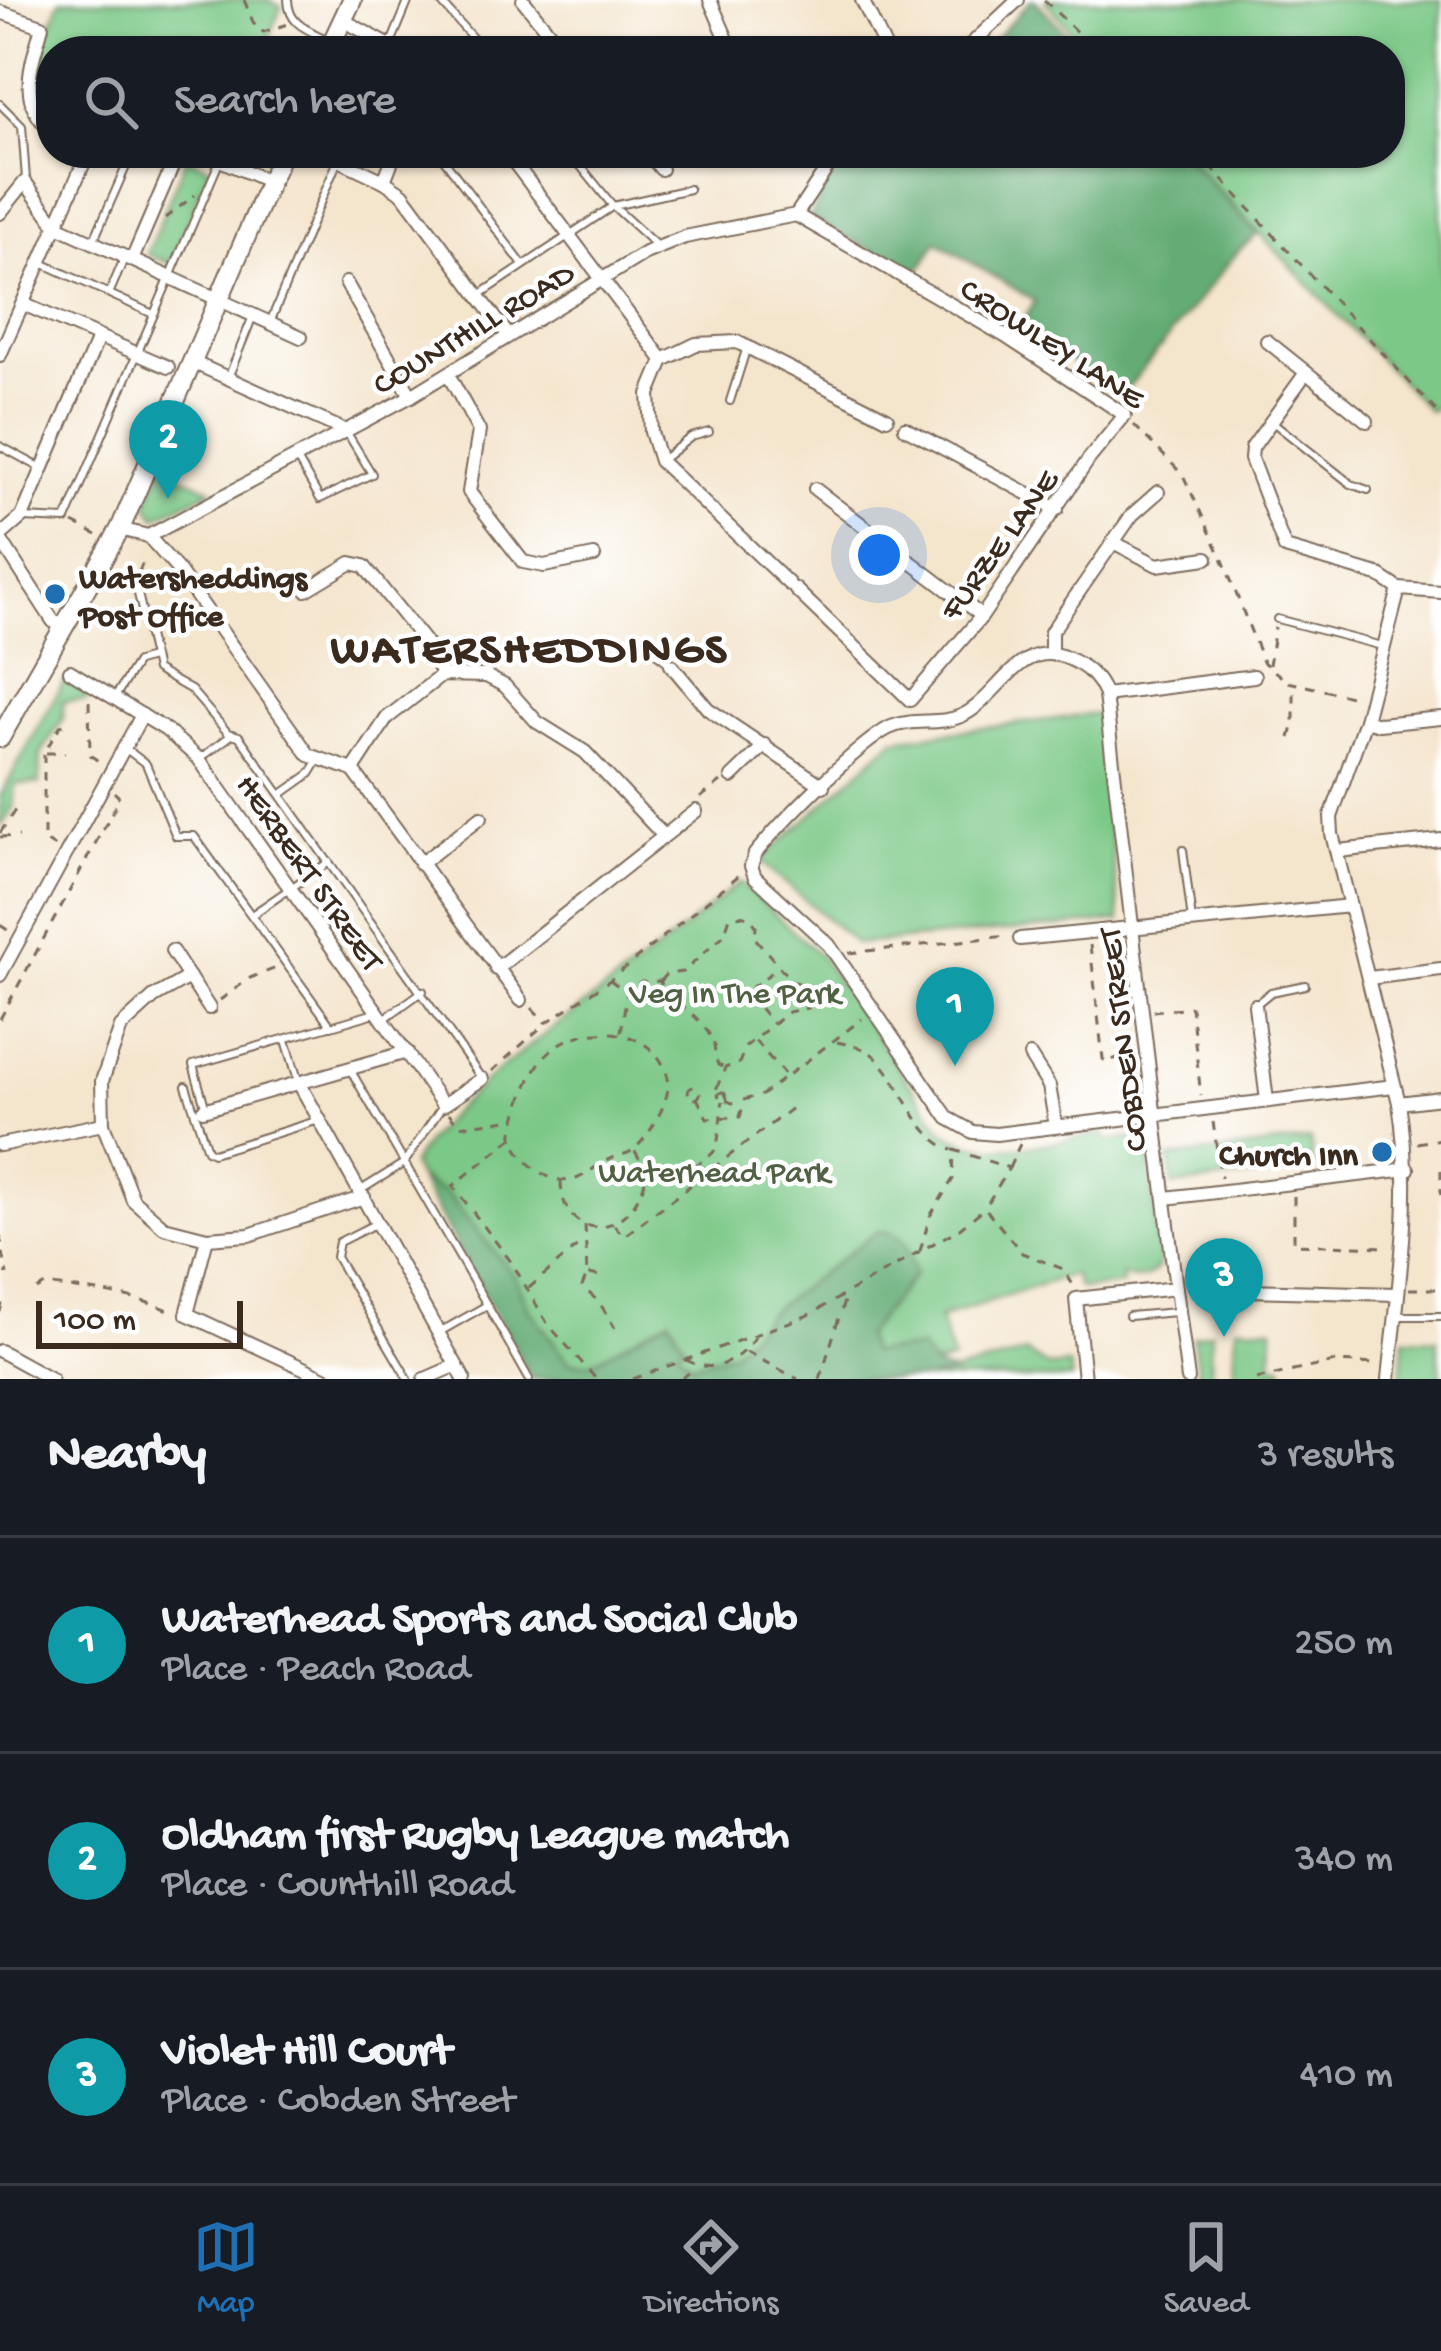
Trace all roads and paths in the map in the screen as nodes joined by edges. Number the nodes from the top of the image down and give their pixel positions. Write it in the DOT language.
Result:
graph roads {
  1 [pos="244,0"];
  2 [pos="288,0"];
  3 [pos="352,0"];
  4 [pos="409,0"];
  5 [pos="439,0"];
  6 [pos="523,0"];
  7 [pos="710,0"];
  8 [pos="862,0"];
  9 [pos="1045,0"];
  10 [pos="1010,3"];
  11 [pos="0,12"];
  12 [pos="343,20"];
  13 [pos="294,22"];
  14 [pos="39,36"];
  15 [pos="314,36"];
  16 [pos="335,36"];
  17 [pos="370,36"];
  18 [pos="397,36"];
  19 [pos="471,36"];
  20 [pos="549,36"];
  21 [pos="722,36"];
  22 [pos="880,36"];
  23 [pos="978,36"];
  24 [pos="1081,36"];
  25 [pos="36,48"];
  26 [pos="0,104"];
  27 [pos="36,111"];
  28 [pos="82,168"];
  29 [pos="125,168"];
  30 [pos="172,168"];
  31 [pos="218,168"];
  32 [pos="246,168"];
  33 [pos="276,168"];
  34 [pos="335,168"];
  35 [pos="361,168"];
  36 [pos="389,168"];
  37 [pos="450,168"];
  38 [pos="518,168"];
  39 [pos="582,168"];
  40 [pos="827,168"];
  41 [pos="1212,168"];
  42 [pos="384,181"];
  43 [pos="26,182"];
  44 [pos="210,182"];
  45 [pos="270,182"];
  46 [pos="689,189"];
  47 [pos="613,206"];
  48 [pos="0,213"];
  49 [pos="796,215"];
  50 [pos="149,220"];
  51 [pos="57,226"];
  52 [pos="568,235"];
  53 [pos="93,242"];
  54 [pos="658,247"];
  55 [pos="128,258"];
  56 [pos="41,262"];
  57 [pos="523,265"];
  58 [pos="169,277"];
  59 [pos="601,280"];
  60 [pos="346,283"];
  61 [pos="109,294"];
  62 [pos="479,296"];
  63 [pos="217,299"];
  64 [pos="22,304"];
  65 [pos="153,314"];
  66 [pos="254,316"];
  67 [pos="6,323"];
  68 [pos="270,323"];
  69 [pos="508,335"];
  70 [pos="301,337"];
  71 [pos="98,338"];
  72 [pos="1267,341"];
  73 [pos="747,347"];
  74 [pos="136,353"];
  75 [pos="0,355"];
  76 [pos="663,360"];
  77 [pos="192,362"];
  78 [pos="168,367"];
  79 [pos="448,374"];
  80 [pos="1305,374"];
  81 [pos="228,378"];
  82 [pos="411,396"];
  83 [pos="730,401"];
  84 [pos="1441,409"];
  85 [pos="1125,415"];
  86 [pos="887,418"];
  87 [pos="1271,421"];
  88 [pos="1367,421"];
  89 [pos="905,428"];
  90 [pos="346,431"];
  91 [pos="709,432"];
  92 [pos="0,446"];
  93 [pos="296,455"];
  94 [pos="660,461"];
  95 [pos="43,469"];
  96 [pos="1183,475"];
  97 [pos="815,489"];
  98 [pos="1368,490"];
  99 [pos="1159,492"];
  100 [pos="1058,509"];
  101 [pos="22,518"];
  102 [pos="66,520"];
  103 [pos="110,532"];
  104 [pos="148,536"];
  105 [pos="0,538"];
  106 [pos="1113,542"];
  107 [pos="594,556"];
  108 [pos="1207,558"];
  109 [pos="135,581"];
  110 [pos="1399,589"];
  111 [pos="306,590"];
  112 [pos="1441,592"];
  113 [pos="982,616"];
  114 [pos="1277,619"];
  115 [pos="63,627"];
  116 [pos="634,637"];
  117 [pos="1382,646"];
  118 [pos="1051,653"];
  119 [pos="153,657"];
  120 [pos="671,665"];
  121 [pos="1268,668"];
  122 [pos="70,670"];
  123 [pos="442,675"];
  124 [pos="1254,676"];
  125 [pos="1294,683"];
  126 [pos="94,693"];
  127 [pos="1105,694"];
  128 [pos="115,697"];
  129 [pos="1369,700"];
  130 [pos="142,715"];
  131 [pos="1441,718"];
  132 [pos="1365,720"];
  133 [pos="65,725"];
  134 [pos="233,734"];
  135 [pos="0,737"];
  136 [pos="1290,738"];
  137 [pos="765,745"];
  138 [pos="124,748"];
  139 [pos="44,753"];
  140 [pos="65,753"];
  141 [pos="199,759"];
  142 [pos="318,760"];
  143 [pos="103,764"];
  144 [pos="353,770"];
  145 [pos="122,776"];
  146 [pos="732,777"];
  147 [pos="823,786"];
  148 [pos="281,795"];
  149 [pos="20,810"];
  150 [pos="696,811"];
  151 [pos="481,817"];
  152 [pos="0,835"];
  153 [pos="663,835"];
  154 [pos="20,836"];
  155 [pos="1441,840"];
  156 [pos="56,848"];
  157 [pos="1183,850"];
  158 [pos="1338,851"];
  159 [pos="329,862"];
  160 [pos="420,864"];
  161 [pos="752,872"];
  162 [pos="291,887"];
  163 [pos="1350,906"];
  164 [pos="252,914"];
  165 [pos="1192,921"];
  166 [pos="0,926"];
  167 [pos="1133,926"];
  168 [pos="10,932"];
  169 [pos="1088,932"];
  170 [pos="1020,939"];
  171 [pos="172,951"];
  172 [pos="836,954"];
  173 [pos="286,964"];
  174 [pos="496,969"];
  175 [pos="1441,969"];
  176 [pos="772,972"];
  177 [pos="0,975"];
  178 [pos="189,977"];
  179 [pos="1369,978"];
  180 [pos="610,980"];
  181 [pos="660,981"];
  182 [pos="1305,985"];
  183 [pos="423,992"];
  184 [pos="627,992"];
  185 [pos="520,1000"];
  186 [pos="1255,1005"];
  187 [pos="209,1008"];
  188 [pos="873,1010"];
  189 [pos="1143,1012"];
  190 [pos="381,1015"];
  191 [pos="0,1019"];
  192 [pos="546,1023"];
  193 [pos="773,1025"];
  194 [pos="331,1026"];
  195 [pos="621,1033"];
  196 [pos="286,1040"];
  197 [pos="754,1040"];
  198 [pos="833,1041"];
  199 [pos="1147,1048"];
  200 [pos="407,1052"];
  201 [pos="1030,1057"];
  202 [pos="725,1068"];
  203 [pos="351,1071"];
  204 [pos="786,1076"];
  205 [pos="482,1079"];
  206 [pos="299,1083"];
  207 [pos="186,1086"];
  208 [pos="1394,1086"];
  209 [pos="717,1093"];
  210 [pos="1441,1098"];
  211 [pos="725,1100"];
  212 [pos="744,1100"];
  213 [pos="1267,1101"];
  214 [pos="1399,1103"];
  215 [pos="443,1105"];
  216 [pos="792,1108"];
  217 [pos="1207,1109"];
  218 [pos="205,1110"];
  219 [pos="1156,1114"];
  220 [pos="515,1119"];
  221 [pos="718,1119"];
  222 [pos="318,1120"];
  223 [pos="103,1124"];
  224 [pos="1056,1126"];
  225 [pos="1020,1130"];
  226 [pos="513,1137"];
  227 [pos="1440,1137"];
  228 [pos="1415,1143"];
  229 [pos="0,1145"];
  230 [pos="634,1150"];
  231 [pos="954,1150"];
  232 [pos="404,1163"];
  233 [pos="1009,1168"];
  234 [pos="1408,1169"];
  235 [pos="1441,1170"];
  236 [pos="647,1172"];
  237 [pos="561,1182"];
  238 [pos="1294,1188"];
  239 [pos="1223,1190"];
  240 [pos="362,1194"];
  241 [pos="1441,1195"];
  242 [pos="1166,1198"];
  243 [pos="985,1208"];
  244 [pos="378,1222"];
  245 [pos="584,1223"];
  246 [pos="614,1225"];
  247 [pos="0,1235"];
  248 [pos="207,1238"];
  249 [pos="583,1242"];
  250 [pos="1392,1248"];
  251 [pos="919,1253"];
  252 [pos="587,1274"];
  253 [pos="7,1275"];
  254 [pos="604,1277"];
  255 [pos="1176,1288"];
  256 [pos="1207,1288"];
  257 [pos="1441,1288"];
  258 [pos="527,1289"];
  259 [pos="38,1290"];
  260 [pos="1402,1292"];
  261 [pos="846,1295"];
  262 [pos="4,1296"];
  263 [pos="1076,1299"];
  264 [pos="487,1305"];
  265 [pos="0,1312"];
  266 [pos="1179,1312"];
  267 [pos="187,1313"];
  268 [pos="1129,1316"];
  269 [pos="1395,1316"];
  270 [pos="1441,1316"];
  271 [pos="615,1328"];
  272 [pos="759,1330"];
  273 [pos="438,1333"];
  274 [pos="0,1351"];
  275 [pos="744,1351"];
  276 [pos="684,1360"];
  277 [pos="1382,1364"];
  278 [pos="455,1366"];
  279 [pos="696,1366"];
  280 [pos="51,1379"];
  281 [pos="327,1379"];
  282 [pos="408,1379"];
  283 [pos="424,1379"];
  284 [pos="464,1379"];
  285 [pos="529,1379"];
  286 [pos="596,1379"];
  287 [pos="633,1379"];
  288 [pos="682,1379"];
  289 [pos="798,1379"];
  290 [pos="820,1379"];
  291 [pos="1084,1379"];
  292 [pos="1188,1379"];
  293 [pos="1256,1379"];
  294 [pos="1389,1379"];
  1 -- 13 [label="path"];
  2 -- 13 [label="lane"];
  3 -- 12 [label="main road"];
  4 -- 18 [label="lane"];
  5 -- 19 [label="lane"];
  6 -- 20 [label="street"];
  7 -- 21 [label="street"];
  8 -- 22 [label="street"];
  9 -- 24 [label="path"];
  10 -- 23 [label="street"];
  11 -- 14 [label="street"];
  12 -- 16 [label="main road"];
  12 -- 17 [label="street"];
  13 -- 15 [label="lane"];
  25 -- 27 [label="street"];
  26 -- 43 [label="lane"];
  28 -- 51 [label="street"];
  29 -- 53 [label="lane"];
  30 -- 50 [label="street"];
  31 -- 44 [label="lane"];
  32 -- 45 [label="street"];
  33 -- 45 [label="main road"];
  34 -- 68 [label="lane"];
  35 -- 42 [label="street"];
  36 -- 42 [label="street"];
  37 -- 57 [label="lane"];
  38 -- 52 [label="street"];
  39 -- 47 [label="lane"];
  40 -- 49 [label="street"];
  41 -- 84 [label="path"];
  42 -- 62 [label="street"];
  43 -- 48 [label="street"];
  43 -- 51 [label="street"];
  44 -- 50 [label="path"];
  44 -- 58 [label="lane"];
  45 -- 63 [label="main road"];
  46 -- 47 [label="lane"];
  47 -- 52 [label="lane"];
  47 -- 54 [label="lane"];
  49 -- 54 [label="street, COUNTHILL ROAD"];
  49 -- 85 [label="street, CROWLEY LANE"];
  50 -- 55 [label="street"];
  51 -- 53 [label="street"];
  51 -- 56 [label="street"];
  52 -- 57 [label="lane"];
  52 -- 59 [label="street"];
  53 -- 55 [label="street"];
  54 -- 59 [label="street, COUNTHILL ROAD"];
  55 -- 58 [label="street"];
  55 -- 61 [label="lane"];
  56 -- 61 [label="lane"];
  56 -- 64 [label="street"];
  57 -- 62 [label="lane"];
  58 -- 63 [label="street"];
  58 -- 65 [label="lane"];
  59 -- 69 [label="street, COUNTHILL ROAD"];
  59 -- 76 [label="street"];
  60 -- 82 [label="street"];
  61 -- 65 [label="lane"];
  62 -- 69 [label="street"];
  63 -- 66 [label="street"];
  63 -- 77 [label="main road"];
  64 -- 67 [label="street"];
  64 -- 71 [label="street"];
  65 -- 74 [label="lane"];
  66 -- 68 [label="street"];
  66 -- 81 [label="lane"];
  67 -- 75 [label="street"];
  68 -- 70 [label="street"];
  69 -- 79 [label="street, COUNTHILL ROAD"];
  71 -- 74 [label="street"];
  71 -- 95 [label="street"];
  72 -- 80 [label="street"];
  73 -- 76 [label="street"];
  73 -- 83 [label="lane"];
  73 -- 86 [label="street"];
  74 -- 78 [label="street"];
  74 -- 102 [label="lane"];
  76 -- 94 [label="street"];
  77 -- 81 [label="street"];
  77 -- 103 [label="main road"];
  79 -- 82 [label="street, COUNTHILL ROAD"];
  79 -- 107 [label="street"];
  80 -- 87 [label="street"];
  80 -- 88 [label="street"];
  81 -- 90 [label="street"];
  82 -- 90 [label="street, COUNTHILL ROAD"];
  85 -- 96 [label="path, CROWLEY LANE"];
  85 -- 100 [label="street, FURZE LANE"];
  87 -- 98 [label="lane"];
  87 -- 110 [label="street"];
  89 -- 100 [label="street"];
  90 -- 93 [label="street, COUNTHILL ROAD"];
  90 -- 93 [label="lane"];
  91 -- 94 [label="lane"];
  92 -- 95 [label="lane"];
  93 -- 104 [label="street, COUNTHILL ROAD"];
  94 -- 113 [label="street, FURZE LANE"];
  95 -- 101 [label="street"];
  96 -- 99 [label="path"];
  96 -- 121 [label="path, CROWLEY LANE"];
  97 -- 113 [label="street"];
  99 -- 106 [label="street"];
  100 -- 113 [label="street, FURZE LANE"];
  101 -- 102 [label="lane"];
  101 -- 105 [label="street"];
  102 -- 103 [label="path"];
  103 -- 104 [label="street"];
  103 -- 115 [label="main road"];
  104 -- 142 [label="street"];
  105 -- 115 [label="street"];
  106 -- 108 [label="street"];
  106 -- 118 [label="street"];
  109 -- 119 [label="lane"];
  110 -- 112 [label="street"];
  110 -- 117 [label="street"];
  111 -- 123 [label="street"];
  114 -- 117 [label="lane"];
  114 -- 121 [label="path"];
  115 -- 135 [label="main road"];
  116 -- 120 [label="lane"];
  117 -- 129 [label="street"];
  118 -- 127 [label="street"];
  118 -- 147 [label="street"];
  119 -- 128 [label="lane"];
  119 -- 134 [label="lane"];
  120 -- 137 [label="street"];
  121 -- 125 [label="path"];
  122 -- 128 [label="street, HERBERT STREET"];
  123 -- 144 [label="street"];
  123 -- 153 [label="street"];
  124 -- 127 [label="street"];
  125 -- 129 [label="path"];
  125 -- 136 [label="path"];
  126 -- 143 [label="path"];
  127 -- 167 [label="street, COBDEN STREET"];
  128 -- 130 [label="street, HERBERT STREET"];
  129 -- 132 [label="street"];
  130 -- 138 [label="street"];
  130 -- 141 [label="street, HERBERT STREET"];
  131 -- 132 [label="street"];
  132 -- 158 [label="street"];
  133 -- 139 [label="path"];
  134 -- 141 [label="lane"];
  134 -- 148 [label="lane"];
  137 -- 146 [label="street"];
  137 -- 147 [label="street"];
  138 -- 164 [label="lane"];
  138 -- 177 [label="street"];
  139 -- 140 [label="path"];
  139 -- 156 [label="path"];
  141 -- 162 [label="street, HERBERT STREET"];
  142 -- 144 [label="street"];
  142 -- 148 [label="lane"];
  144 -- 160 [label="street"];
  145 -- 191 [label="path"];
  146 -- 150 [label="path"];
  147 -- 161 [label="street"];
  148 -- 159 [label="lane"];
  149 -- 152 [label="path"];
  150 -- 153 [label="street"];
  151 -- 160 [label="street"];
  152 -- 154 [label="path"];
  153 -- 174 [label="street"];
  155 -- 158 [label="street"];
  157 -- 165 [label="lane"];
  158 -- 163 [label="street"];
  159 -- 162 [label="lane"];
  159 -- 183 [label="lane"];
  160 -- 174 [label="street"];
  161 -- 172 [label="street"];
  161 -- 180 [label="path"];
  162 -- 164 [label="lane"];
  162 -- 190 [label="street, HERBERT STREET"];
  163 -- 165 [label="street"];
  163 -- 179 [label="street"];
  164 -- 173 [label="lane"];
  165 -- 167 [label="street"];
  166 -- 168 [label="path"];
  167 -- 169 [label="street"];
  167 -- 189 [label="street, COBDEN STREET"];
  169 -- 170 [label="street"];
  169 -- 199 [label="path"];
  170 -- 172 [label="path"];
  171 -- 178 [label="street"];
  172 -- 188 [label="street"];
  173 -- 187 [label="path"];
  173 -- 194 [label="lane"];
  174 -- 185 [label="street"];
  175 -- 179 [label="street"];
  176 -- 193 [label="path"];
  178 -- 187 [label="street"];
  178 -- 223 [label="street"];
  179 -- 208 [label="street"];
  180 -- 184 [label="path"];
  180 -- 192 [label="path"];
  181 -- 184 [label="path"];
  181 -- 193 [label="path"];
  181 -- 202 [label="path"];
  182 -- 186 [label="lane"];
  183 -- 190 [label="lane"];
  183 -- 205 [label="lane"];
  184 -- 195 [label="path"];
  185 -- 192 [label="path"];
  186 -- 213 [label="street"];
  188 -- 198 [label="path"];
  188 -- 225 [label="street"];
  189 -- 199 [label="street, COBDEN STREET"];
  189 -- 217 [label="path"];
  190 -- 194 [label="lane"];
  190 -- 200 [label="street, HERBERT STREET"];
  192 -- 205 [label="path"];
  193 -- 197 [label="path"];
  194 -- 196 [label="lane"];
  195 -- 220 [label="path"];
  195 -- 230 [label="path"];
  196 -- 206 [label="lane"];
  196 -- 218 [label="lane"];
  197 -- 202 [label="path"];
  197 -- 204 [label="path"];
  198 -- 204 [label="path"];
  198 -- 231 [label="path"];
  199 -- 219 [label="street, COBDEN STREET"];
  200 -- 203 [label="street"];
  200 -- 215 [label="street, HERBERT STREET"];
  201 -- 224 [label="street"];
  202 -- 209 [label="path"];
  203 -- 206 [label="street"];
  203 -- 232 [label="lane"];
  204 -- 212 [label="path"];
  205 -- 215 [label="street"];
  206 -- 218 [label="street"];
  206 -- 222 [label="street"];
  207 -- 222 [label="lane"];
  208 -- 213 [label="street"];
  208 -- 214 [label="street"];
  209 -- 211 [label="path"];
  209 -- 221 [label="path"];
  210 -- 214 [label="street"];
  211 -- 212 [label="path"];
  211 -- 221 [label="path"];
  212 -- 221 [label="path"];
  213 -- 217 [label="street"];
  214 -- 234 [label="street"];
  215 -- 220 [label="path"];
  215 -- 232 [label="lane"];
  216 -- 246 [label="path"];
  217 -- 219 [label="street"];
  217 -- 239 [label="path"];
  219 -- 224 [label="street"];
  219 -- 242 [label="street, COBDEN STREET"];
  220 -- 226 [label="path"];
  221 -- 236 [label="path"];
  222 -- 240 [label="street"];
  223 -- 229 [label="street"];
  223 -- 248 [label="street"];
  224 -- 225 [label="street"];
  225 -- 233 [label="path"];
  226 -- 237 [label="path"];
  226 -- 258 [label="path"];
  227 -- 228 [label="path"];
  230 -- 236 [label="path"];
  230 -- 237 [label="path"];
  231 -- 233 [label="path"];
  231 -- 251 [label="path"];
  232 -- 240 [label="lane"];
  232 -- 264 [label="lane"];
  233 -- 243 [label="path"];
  234 -- 239 [label="street"];
  234 -- 260 [label="street"];
  235 -- 241 [label="path"];
  236 -- 246 [label="path"];
  237 -- 245 [label="path"];
  238 -- 250 [label="path"];
  239 -- 242 [label="street"];
  240 -- 244 [label="street"];
  240 -- 248 [label="street"];
  242 -- 255 [label="street, COBDEN STREET"];
  243 -- 251 [label="path"];
  243 -- 263 [label="path"];
  244 -- 273 [label="street"];
  244 -- 282 [label="lane"];
  245 -- 246 [label="path"];
  245 -- 249 [label="path"];
  247 -- 253 [label="path"];
  248 -- 267 [label="street"];
  249 -- 252 [label="path"];
  249 -- 258 [label="path"];
  251 -- 261 [label="path"];
  252 -- 254 [label="path"];
  252 -- 271 [label="path"];
  255 -- 263 [label="street"];
  255 -- 266 [label="street, COBDEN STREET"];
  256 -- 260 [label="street"];
  257 -- 260 [label="path"];
  258 -- 286 [label="path"];
  259 -- 267 [label="path"];
  260 -- 269 [label="street"];
  261 -- 272 [label="path"];
  261 -- 290 [label="path"];
  262 -- 265 [label="path"];
  263 -- 291 [label="street"];
  264 -- 273 [label="lane"];
  264 -- 285 [label="lane"];
  266 -- 268 [label="lane"];
  266 -- 292 [label="street, COBDEN STREET"];
  267 -- 281 [label="street"];
  269 -- 270 [label="lane"];
  269 -- 294 [label="street"];
  272 -- 275 [label="path"];
  272 -- 276 [label="path"];
  273 -- 278 [label="street"];
  274 -- 280 [label="street"];
  275 -- 279 [label="path"];
  275 -- 289 [label="path"];
  276 -- 279 [label="path"];
  276 -- 287 [label="path"];
  277 -- 293 [label="path"];
  278 -- 283 [label="street"];
  278 -- 284 [label="street"];
  279 -- 288 [label="path"];
}
